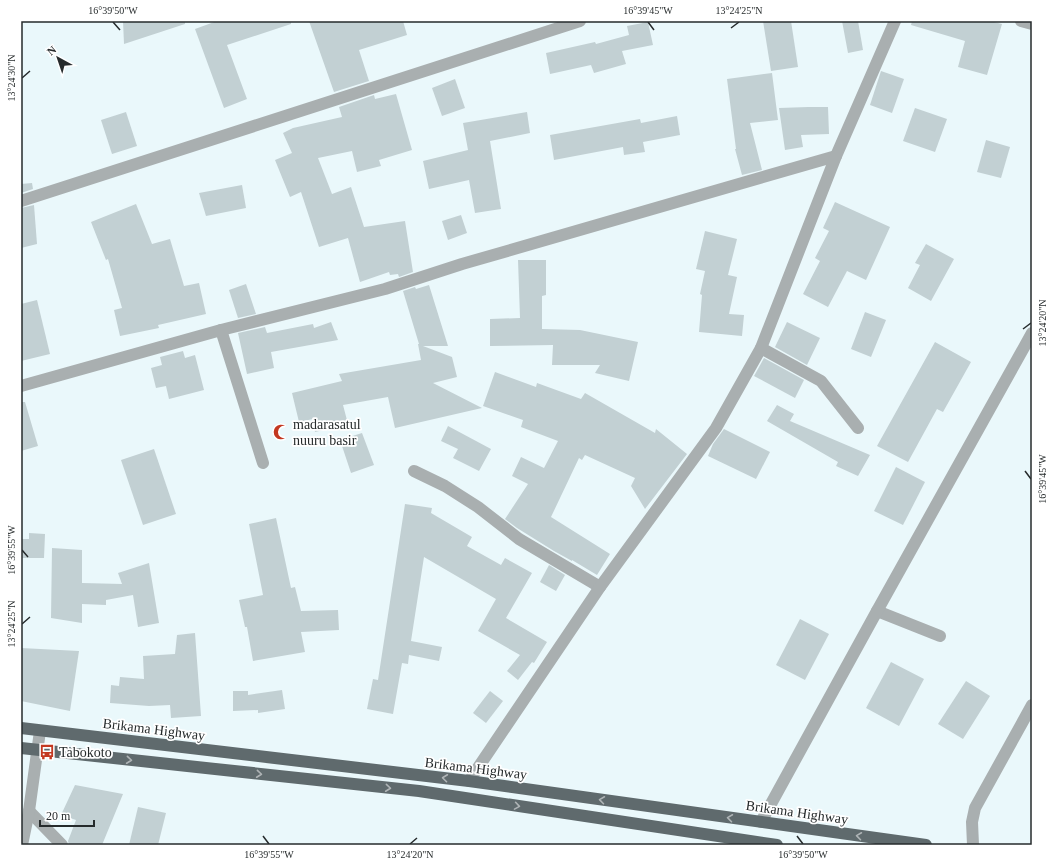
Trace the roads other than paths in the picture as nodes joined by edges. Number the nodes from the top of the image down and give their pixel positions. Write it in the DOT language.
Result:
graph roads {
  1 [pos="580,21"];
  2 [pos="895,21"];
  3 [pos="1021,21"];
  4 [pos="1032,24"];
  5 [pos="836,156"];
  6 [pos="21,201"];
  7 [pos="221,330"];
  8 [pos="1032,334"];
  9 [pos="761,348"];
  10 [pos="21,386"];
  11 [pos="858,428"];
  12 [pos="263,463"];
  13 [pos="414,471"];
  14 [pos="600,587"];
  15 [pos="877,610"];
  16 [pos="940,636"];
  17 [pos="1032,705"];
  18 [pos="21,728"];
  19 [pos="40,731"];
  20 [pos="21,748"];
  21 [pos="37,750"];
  22 [pos="469,781"];
  23 [pos="29,811"];
  24 [pos="761,822"];
  25 [pos="22,845"];
  26 [pos="62,845"];
  27 [pos="777,845"];
  28 [pos="926,845"];
  29 [pos="973,845"];
  1 -- 6 [label="street"];
  2 -- 5 [label="street"];
  3 -- 4 [label="street"];
  5 -- 7 [label="street"];
  5 -- 9 [label="street"];
  7 -- 10 [label="street"];
  7 -- 12 [label="street"];
  8 -- 15 [label="street"];
  9 -- 11 [label="street"];
  9 -- 14 [label="street"];
  13 -- 14 [label="street"];
  14 -- 22 [label="street"];
  15 -- 16 [label="street"];
  15 -- 24 [label="street"];
  17 -- 29 [label="street"];
  18 -- 19 [label="highway, Brikama Highway"];
  19 -- 21 [label="street"];
  22 -- 19 [label="highway, Brikama Highway, one-way"];
  20 -- 21 [label="highway"];
  21 -- 23 [label="street"];
  21 -- 27 [label="highway, one-way"];
  24 -- 22 [label="highway, Brikama Highway, one-way"];
  23 -- 25 [label="street"];
  23 -- 26 [label="street"];
  28 -- 24 [label="highway, Brikama Highway, one-way"];
}
